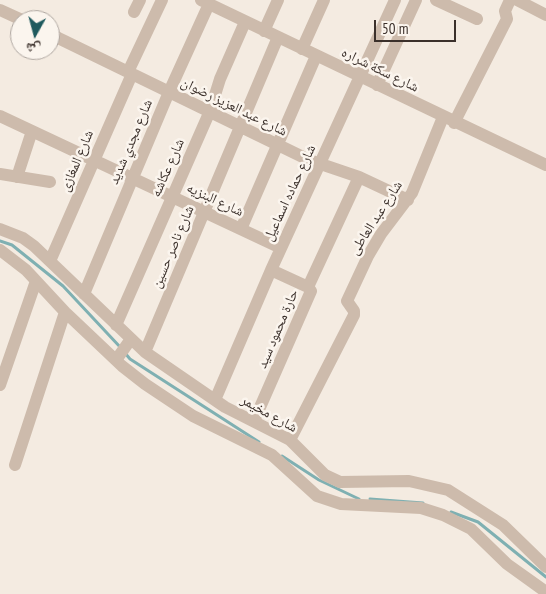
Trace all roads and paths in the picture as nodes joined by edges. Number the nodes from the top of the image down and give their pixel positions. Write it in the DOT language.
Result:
graph roads {
  1 [pos="140,0"];
  2 [pos="162,0"];
  3 [pos="278,0"];
  4 [pos="324,0"];
  5 [pos="395,0"];
  6 [pos="416,0"];
  7 [pos="436,0"];
  8 [pos="510,0"];
  9 [pos="517,0"];
  10 [pos="209,2"];
  11 [pos="544,9"];
  12 [pos="134,12"];
  13 [pos="478,19"];
  14 [pos="246,22"];
  15 [pos="264,31"];
  16 [pos="278,37"];
  17 [pos="60,39"];
  18 [pos="302,49"];
  19 [pos="316,56"];
  20 [pos="130,73"];
  21 [pos="359,77"];
  22 [pos="377,85"];
  23 [pos="168,92"];
  24 [pos="210,111"];
  25 [pos="0,116"];
  26 [pos="448,120"];
  27 [pos="241,127"];
  28 [pos="32,131"];
  29 [pos="279,145"];
  30 [pos="93,159"];
  31 [pos="320,164"];
  32 [pos="546,165"];
  33 [pos="0,174"];
  34 [pos="17,176"];
  35 [pos="359,177"];
  36 [pos="132,178"];
  37 [pos="50,182"];
  38 [pos="172,196"];
  39 [pos="408,200"];
  40 [pos="205,211"];
  41 [pos="0,229"];
  42 [pos="241,229"];
  43 [pos="281,248"];
  44 [pos="0,250"];
  45 [pos="50,261"];
  46 [pos="271,270"];
  47 [pos="36,281"];
  48 [pos="308,287"];
  49 [pos="84,294"];
  50 [pos="65,312"];
  51 [pos="116,325"];
  52 [pos="131,339"];
  53 [pos="145,352"];
  54 [pos="116,360"];
  55 [pos="0,385"];
  56 [pos="214,400"];
  57 [pos="254,421"];
  58 [pos="290,440"];
  59 [pos="15,464"];
  60 [pos="546,567"];
  61 [pos="546,592"];
  1 -- 12 [label="street"];
  2 -- 20 [label="street, شارع المغازى"];
  3 -- 15 [label="street"];
  4 -- 18 [label="street"];
  5 -- 21 [label="street, شارع حماده اسماعيل"];
  6 -- 22 [label="street"];
  7 -- 13 [label="street"];
  8 -- 26 [label="street, شارع عبد العاطى"];
  9 -- 11 [label="street"];
  10 -- 14 [label="street, شارع سكة شراره"];
  10 -- 23 [label="street, شارع مجدي شديد"];
  14 -- 15 [label="street, شارع سكة شراره"];
  14 -- 24 [label="street, شارع عكاشه"];
  15 -- 16 [label="street, شارع سكة شراره"];
  16 -- 18 [label="street, شارع سكة شراره"];
  16 -- 27 [label="street, شارع ناصر حسين"];
  17 -- 20 [label="street, شارع عبد العزيز رضوان"];
  18 -- 19 [label="street, شارع سكة شراره"];
  19 -- 21 [label="street, شارع سكة شراره"];
  19 -- 29 [label="street"];
  20 -- 23 [label="street, شارع عبد العزيز رضوان"];
  20 -- 30 [label="street, شارع المغازى"];
  21 -- 22 [label="street, شارع سكة شراره"];
  21 -- 31 [label="street, شارع حماده اسماعيل"];
  22 -- 26 [label="street, شارع سكة شراره"];
  23 -- 24 [label="street, شارع عبد العزيز رضوان"];
  23 -- 36 [label="street, شارع مجدي شديد"];
  24 -- 27 [label="street, شارع عبد العزيز رضوان"];
  24 -- 38 [label="street, شارع عكاشه"];
  25 -- 28 [label="street, شارع البنزيه"];
  26 -- 32 [label="street, شارع سكة شراره"];
  26 -- 39 [label="street, شارع عبد العاطى"];
  27 -- 29 [label="street, شارع عبد العزيز رضوان"];
  27 -- 40 [label="street, شارع ناصر حسين"];
  28 -- 30 [label="street, شارع البنزيه"];
  28 -- 34 [label="street"];
  29 -- 31 [label="street, شارع عبد العزيز رضوان"];
  29 -- 42 [label="street"];
  30 -- 36 [label="street, شارع البنزيه"];
  30 -- 45 [label="street, شارع المغازى"];
  31 -- 35 [label="street, شارع عبد العزيز رضوان"];
  31 -- 43 [label="street, شارع حماده اسماعيل"];
  33 -- 34 [label="street"];
  34 -- 37 [label="street"];
  35 -- 39 [label="street, شارع عبد العزيز رضوان"];
  35 -- 48 [label="street"];
  36 -- 38 [label="street, شارع البنزيه"];
  36 -- 49 [label="street, شارع مجدي شديد"];
  38 -- 40 [label="street, شارع البنزيه"];
  38 -- 51 [label="street, شارع عكاشه"];
  39 -- 58 [label="street, شارع عبد العاطى"];
  40 -- 42 [label="street, شارع البنزيه"];
  40 -- 53 [label="street, شارع ناصر حسين"];
  41 -- 45 [label="street, شارع مخيمر"];
  42 -- 43 [label="street, شارع البنزيه"];
  43 -- 46 [label="street, شارع حماده اسماعيل"];
  44 -- 47 [label="street"];
  45 -- 49 [label="street, شارع مخيمر"];
  46 -- 48 [label="street, حارة محمود سيد"];
  46 -- 56 [label="street, شارع حماده اسماعيل"];
  47 -- 50 [label="street"];
  47 -- 55 [label="street"];
  48 -- 57 [label="street, حارة محمود سيد"];
  49 -- 51 [label="street, شارع مخيمر"];
  50 -- 54 [label="street"];
  50 -- 59 [label="street"];
  51 -- 52 [label="street, شارع مخيمر"];
  52 -- 53 [label="street, شارع مخيمر"];
  52 -- 54 [label="street"];
  53 -- 56 [label="street, شارع مخيمر"];
  54 -- 61 [label="street"];
  56 -- 57 [label="street, شارع مخيمر"];
  57 -- 58 [label="street, شارع مخيمر"];
  58 -- 60 [label="street, شارع مخيمر"];
}
